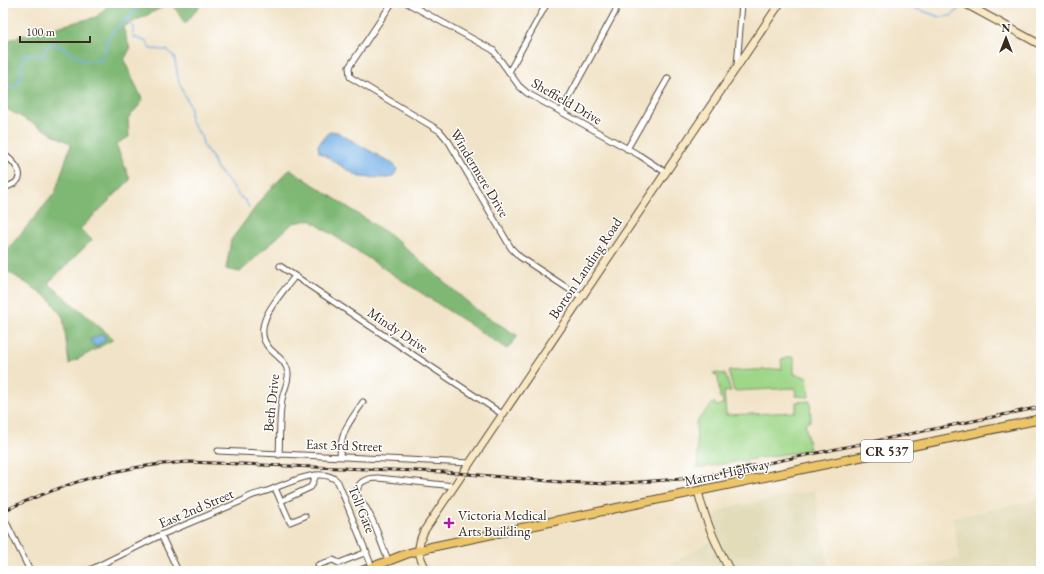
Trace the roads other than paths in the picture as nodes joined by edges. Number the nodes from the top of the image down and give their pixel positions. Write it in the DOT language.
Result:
graph roads {
  1 [pos="392,3"];
  2 [pos="407,3"];
  3 [pos="546,3"];
  4 [pos="618,3"];
  5 [pos="742,3"];
  6 [pos="780,3"];
  7 [pos="964,3"];
  8 [pos="1041,45"];
  9 [pos="737,66"];
  10 [pos="509,72"];
  11 [pos="668,78"];
  12 [pos="561,112"];
  13 [pos="627,149"];
  14 [pos="3,154"];
  15 [pos="665,172"];
  16 [pos="3,188"];
  17 [pos="280,266"];
  18 [pos="295,276"];
  19 [pos="582,297"];
  20 [pos="363,402"];
  21 [pos="502,414"];
  22 [pos="1041,419"];
  23 [pos="218,450"];
  24 [pos="279,455"];
  25 [pos="340,456"];
  26 [pos="470,463"];
  27 [pos="316,475"];
  28 [pos="454,486"];
  29 [pos="275,488"];
  30 [pos="698,491"];
  31 [pos="281,501"];
  32 [pos="305,516"];
  33 [pos="4,520"];
  34 [pos="161,535"];
  35 [pos="419,550"];
  36 [pos="367,552"];
  37 [pos="388,560"];
  38 [pos="318,565"];
  39 [pos="372,567"];
  40 [pos="30,571"];
  41 [pos="88,571"];
  42 [pos="178,571"];
  43 [pos="362,571"];
  44 [pos="427,571"];
  45 [pos="730,571"];
  1 -- 19 [label="street, Windermere Drive"];
  2 -- 10 [label="street, Sheffield Drive"];
  3 -- 10 [label="street"];
  4 -- 12 [label="street"];
  5 -- 9 [label="street"];
  6 -- 9 [label="street, Borton Landing Road"];
  7 -- 8 [label="street"];
  9 -- 15 [label="street, Borton Landing Road"];
  10 -- 12 [label="street, Sheffield Drive"];
  11 -- 13 [label="street"];
  12 -- 13 [label="street, Sheffield Drive"];
  13 -- 15 [label="street, Sheffield Drive"];
  14 -- 16 [label="street"];
  15 -- 19 [label="street, Borton Landing Road"];
  17 -- 18 [label="street, Mindy Drive"];
  18 -- 21 [label="street, Mindy Drive"];
  18 -- 24 [label="street, Beth Drive"];
  19 -- 21 [label="street, Borton Landing Road"];
  20 -- 25 [label="street"];
  21 -- 26 [label="street, Borton Landing Road"];
  22 -- 30 [label="main road, Marne Highway / CR 537"];
  23 -- 24 [label="street, East 3rd Street"];
  24 -- 25 [label="street, East 3rd Street"];
  25 -- 26 [label="street, East 3rd Street"];
  26 -- 28 [label="street, Borton Landing Road"];
  27 -- 29 [label="street, East 2nd Street"];
  27 -- 31 [label="street"];
  27 -- 36 [label="street, Toll Gate"];
  28 -- 35 [label="street, Borton Landing Road"];
  28 -- 37 [label="street"];
  29 -- 31 [label="street"];
  29 -- 34 [label="street, East 2nd Street"];
  30 -- 35 [label="main road, Marne Highway / CR 537"];
  30 -- 45 [label="street"];
  31 -- 32 [label="street"];
  33 -- 40 [label="street"];
  34 -- 41 [label="street, East 2nd Street"];
  34 -- 42 [label="street"];
  35 -- 37 [label="main road, CR 537"];
  35 -- 44 [label="street"];
  36 -- 38 [label="street"];
  36 -- 39 [label="street, Toll Gate"];
  37 -- 39 [label="main road, CR 537"];
  39 -- 43 [label="main road, CR 537"];
}
